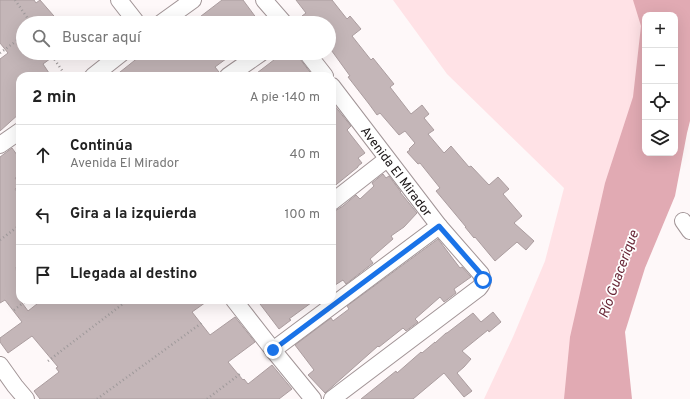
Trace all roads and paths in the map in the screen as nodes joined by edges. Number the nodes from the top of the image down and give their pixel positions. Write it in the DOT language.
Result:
graph roads {
  1 [pos="15,0"];
  2 [pos="119,0"];
  3 [pos="193,0"];
  4 [pos="264,0"];
  5 [pos="25,16"];
  6 [pos="132,16"];
  7 [pos="171,16"];
  8 [pos="278,16"];
  9 [pos="16,41"];
  10 [pos="0,53"];
  11 [pos="55,60"];
  12 [pos="113,60"];
  13 [pos="251,60"];
  14 [pos="312,60"];
  15 [pos="63,72"];
  16 [pos="98,72"];
  17 [pos="234,72"];
  18 [pos="322,72"];
  19 [pos="336,95"];
  20 [pos="16,134"];
  21 [pos="0,146"];
  22 [pos="387,159"];
  23 [pos="336,199"];
  24 [pos="439,226"];
  25 [pos="16,228"];
  26 [pos="0,240"];
  27 [pos="336,303"];
  28 [pos="21,304"];
  29 [pos="123,304"];
  30 [pos="237,304"];
  31 [pos="335,304"];
  32 [pos="14,310"];
  33 [pos="203,322"];
  34 [pos="273,350"];
  35 [pos="48,361"];
  36 [pos="0,365"];
  37 [pos="240,374"];
  38 [pos="26,399"];
  39 [pos="97,399"];
  40 [pos="207,399"];
  41 [pos="313,399"];
  42 [pos="332,399"];
  1 -- 5 [label="path"];
  2 -- 6 [label="street"];
  3 -- 7 [label="street"];
  4 -- 8 [label="street"];
  9 -- 10 [label="path"];
  11 -- 15 [label="path"];
  12 -- 16 [label="street"];
  13 -- 17 [label="street"];
  14 -- 18 [label="street"];
  19 -- 22 [label="street, Avenida El Mirador"];
  20 -- 21 [label="street"];
  22 -- 23 [label="street"];
  22 -- 24 [label="street, Avenida El Mirador"];
  24 -- 27 [label="street"];
  24 -- 42 [label="street, Avenida El Mirador"];
  25 -- 26 [label="path"];
  28 -- 32 [label="path"];
  29 -- 35 [label="path"];
  30 -- 34 [label="street"];
  31 -- 34 [label="street"];
  33 -- 39 [label="path"];
  34 -- 41 [label="street"];
  36 -- 38 [label="street"];
  37 -- 40 [label="path"];
}
